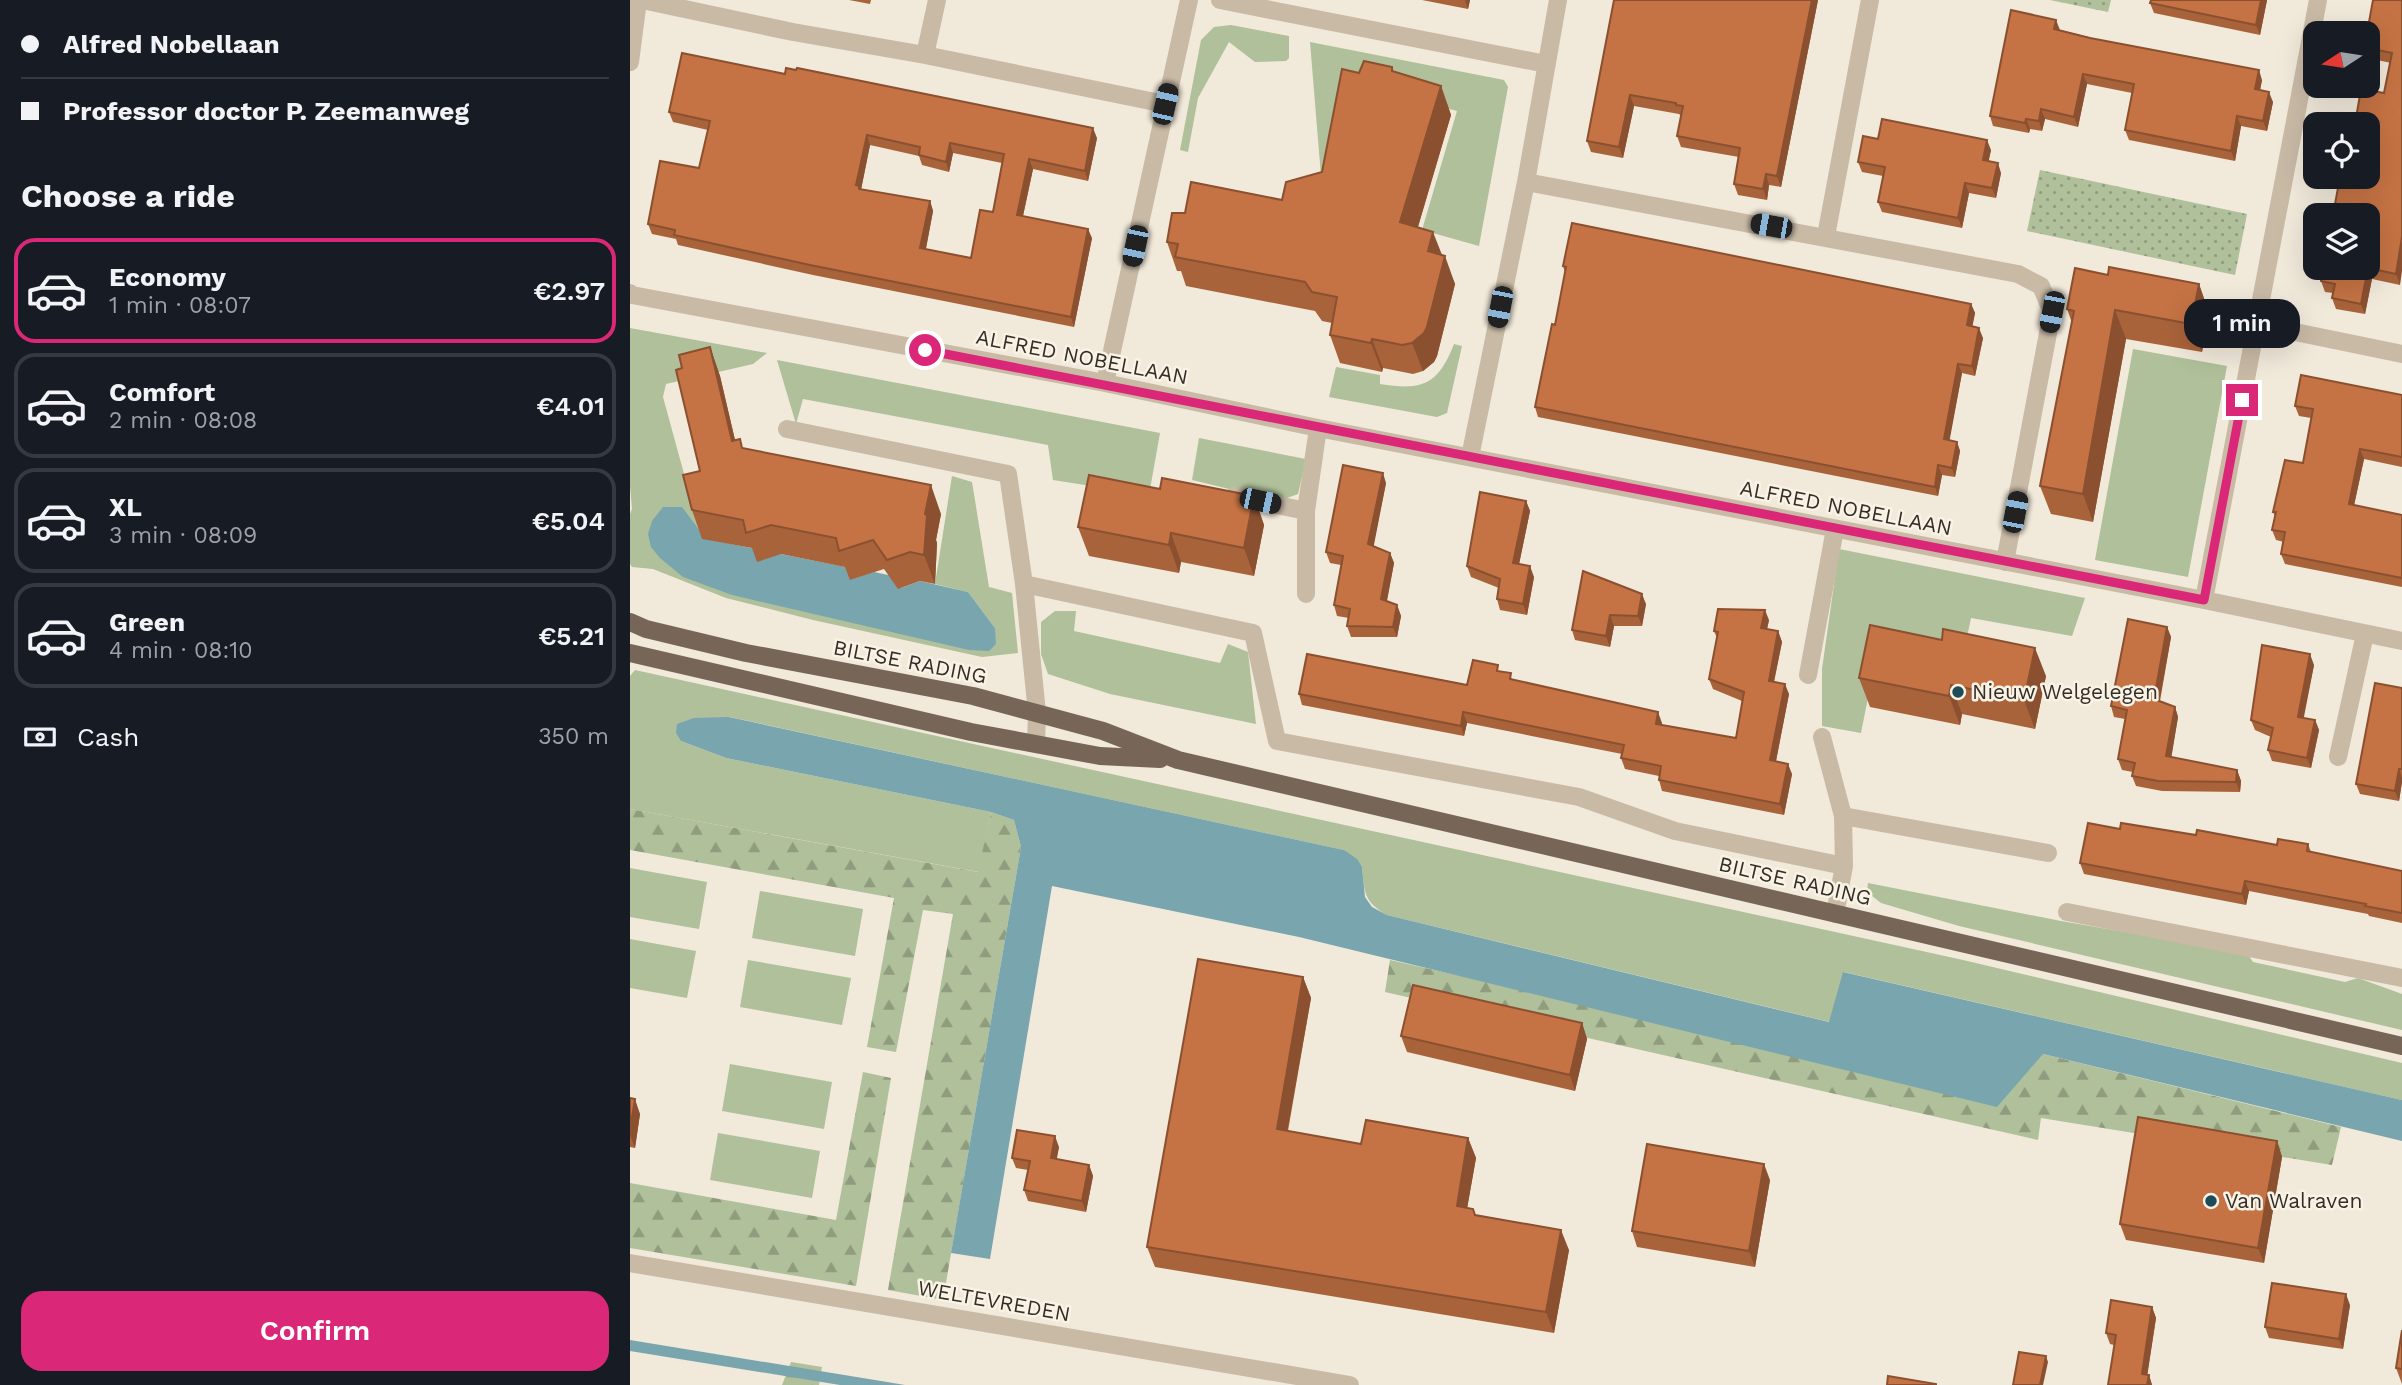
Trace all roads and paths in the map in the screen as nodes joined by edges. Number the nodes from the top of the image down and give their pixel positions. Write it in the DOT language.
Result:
graph roads {
  1 [pos="640,0"];
  2 [pos="937,0"];
  3 [pos="1189,0"];
  4 [pos="1220,0"];
  5 [pos="1558,0"];
  6 [pos="1870,0"];
  7 [pos="2318,0"];
  8 [pos="925,55"];
  9 [pos="630,62"];
  10 [pos="1546,64"];
  11 [pos="1165,104"];
  12 [pos="1526,181"];
  13 [pos="1826,236"];
  14 [pos="630,293"];
  15 [pos="2256,324"];
  16 [pos="2402,354"];
  17 [pos="1105,383"];
  18 [pos="1318,428"];
  19 [pos="787,429"];
  20 [pos="1470,457"];
  21 [pos="1216,492"];
  22 [pos="1306,511"];
  23 [pos="1835,529"];
  24 [pos="2005,562"];
  25 [pos="1024,584"];
  26 [pos="1306,594"];
  27 [pos="2204,600"];
  28 [pos="630,622"];
  29 [pos="2364,634"];
  30 [pos="2402,641"];
  31 [pos="630,653"];
  32 [pos="1808,675"];
  33 [pos="1037,713"];
  34 [pos="1822,737"];
  35 [pos="1036,744"];
  36 [pos="2338,757"];
  37 [pos="1178,760"];
  38 [pos="1843,817"];
  39 [pos="2048,853"];
  40 [pos="1844,866"];
  41 [pos="2067,912"];
  42 [pos="1835,914"];
  43 [pos="2402,978"];
  44 [pos="2402,1046"];
  45 [pos="630,1263"];
  46 [pos="1350,1385"];
  1 -- 8 [label="street"];
  1 -- 9 [label="street"];
  2 -- 8 [label="street"];
  3 -- 11 [label="street"];
  4 -- 10 [label="street"];
  5 -- 10 [label="street"];
  6 -- 13 [label="street"];
  7 -- 15 [label="street"];
  8 -- 11 [label="street"];
  10 -- 12 [label="street"];
  11 -- 17 [label="street"];
  12 -- 13 [label="street"];
  12 -- 20 [label="street"];
  13 -- 24 [label="street"];
  14 -- 17 [label="street, ALFRED NOBELLAAN"];
  15 -- 16 [label="street"];
  15 -- 27 [label="street"];
  17 -- 18 [label="street, ALFRED NOBELLAAN"];
  18 -- 20 [label="street, ALFRED NOBELLAAN"];
  18 -- 22 [label="street"];
  19 -- 25 [label="street"];
  20 -- 23 [label="street, ALFRED NOBELLAAN"];
  21 -- 22 [label="street"];
  22 -- 26 [label="street"];
  23 -- 24 [label="street, ALFRED NOBELLAAN"];
  23 -- 32 [label="street"];
  24 -- 27 [label="street, ALFRED NOBELLAAN"];
  25 -- 33 [label="street"];
  25 -- 40 [label="street"];
  27 -- 29 [label="street, ALFRED NOBELLAAN"];
  28 -- 33 [label="main road, BILTSE RADING"];
  29 -- 30 [label="street, ALFRED NOBELLAAN"];
  29 -- 36 [label="street"];
  31 -- 35 [label="main road, BILTSE RADING"];
  33 -- 35 [label="street"];
  33 -- 37 [label="main road, BILTSE RADING"];
  34 -- 38 [label="street"];
  35 -- 37 [label="main road, BILTSE RADING"];
  37 -- 42 [label="main road, BILTSE RADING"];
  38 -- 39 [label="street"];
  38 -- 40 [label="street"];
  40 -- 42 [label="street"];
  41 -- 43 [label="street"];
  42 -- 44 [label="main road, BILTSE RADING"];
  45 -- 46 [label="street, WELTEVREDEN"];
}
